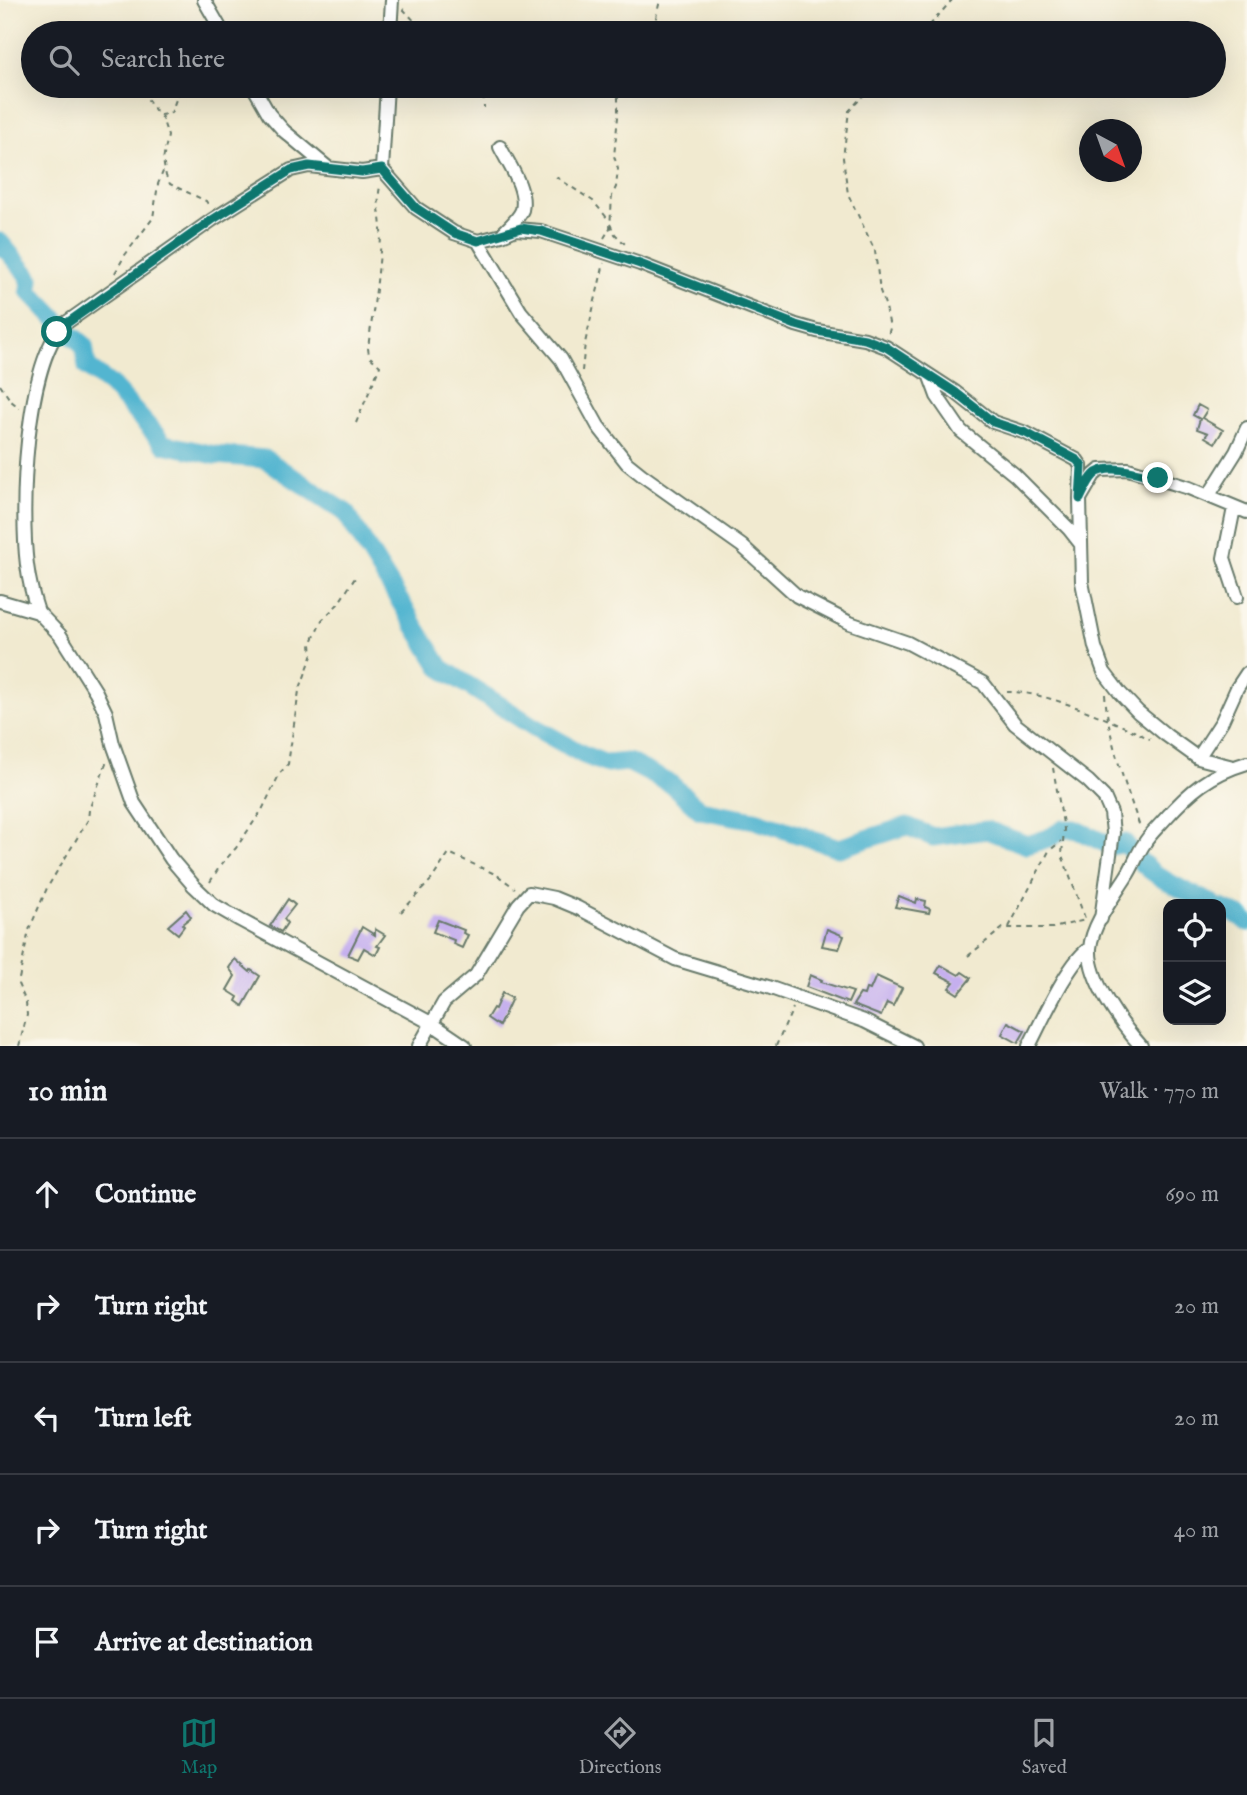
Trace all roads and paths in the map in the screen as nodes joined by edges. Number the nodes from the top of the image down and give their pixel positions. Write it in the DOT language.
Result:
graph roads {
  1 [pos="204,0"];
  2 [pos="392,0"];
  3 [pos="660,0"];
  4 [pos="952,0"];
  5 [pos="403,9"];
  6 [pos="216,21"];
  7 [pos="391,21"];
  8 [pos="414,21"];
  9 [pos="655,21"];
  10 [pos="934,21"];
  11 [pos="146,98"];
  12 [pos="177,98"];
  13 [pos="260,98"];
  14 [pos="386,98"];
  15 [pos="484,98"];
  16 [pos="861,98"];
  17 [pos="484,108"];
  18 [pos="161,115"];
  19 [pos="500,147"];
  20 [pos="327,167"];
  21 [pos="164,169"];
  22 [pos="382,169"];
  23 [pos="556,177"];
  24 [pos="212,220"];
  25 [pos="502,235"];
  26 [pos="478,241"];
  27 [pos="629,248"];
  28 [pos="110,292"];
  29 [pos="886,347"];
  30 [pos="930,377"];
  31 [pos="0,385"];
  32 [pos="31,412"];
  33 [pos="356,423"];
  34 [pos="1247,428"];
  35 [pos="1209,495"];
  36 [pos="1080,499"];
  37 [pos="1234,508"];
  38 [pos="1247,512"];
  39 [pos="1080,543"];
  40 [pos="355,578"];
  41 [pos="1237,597"];
  42 [pos="0,601"];
  43 [pos="37,612"];
  44 [pos="1104,672"];
  45 [pos="1247,673"];
  46 [pos="992,693"];
  47 [pos="1110,721"];
  48 [pos="1156,742"];
  49 [pos="113,744"];
  50 [pos="1051,753"];
  51 [pos="1198,758"];
  52 [pos="1247,762"];
  53 [pos="1233,767"];
  54 [pos="1063,839"];
  55 [pos="1145,841"];
  56 [pos="529,893"];
  57 [pos="205,896"];
  58 [pos="401,912"];
  59 [pos="1101,919"];
  60 [pos="1086,920"];
  61 [pos="1008,928"];
  62 [pos="1090,948"];
  63 [pos="968,956"];
  64 [pos="798,997"];
  65 [pos="431,1023"];
  66 [pos="19,1046"];
  67 [pos="419,1046"];
  68 [pos="465,1046"];
  69 [pos="776,1046"];
  70 [pos="914,1046"];
  71 [pos="1029,1046"];
  72 [pos="1141,1046"];
  1 -- 6 [label="street"];
  2 -- 7 [label="street"];
  3 -- 9 [label="path"];
  4 -- 10 [label="path"];
  5 -- 8 [label="path"];
  11 -- 18 [label="path"];
  12 -- 18 [label="path"];
  13 -- 20 [label="street"];
  14 -- 22 [label="street"];
  15 -- 17 [label="path"];
  16 -- 29 [label="path"];
  18 -- 21 [label="path"];
  19 -- 25 [label="street"];
  20 -- 22 [label="street"];
  20 -- 24 [label="street"];
  21 -- 24 [label="path"];
  21 -- 28 [label="path"];
  22 -- 26 [label="street"];
  22 -- 33 [label="path"];
  23 -- 27 [label="path"];
  24 -- 28 [label="street"];
  25 -- 26 [label="street"];
  25 -- 29 [label="street"];
  26 -- 46 [label="street"];
  28 -- 32 [label="street"];
  29 -- 30 [label="street"];
  30 -- 36 [label="street"];
  30 -- 39 [label="street"];
  31 -- 32 [label="path"];
  32 -- 43 [label="street"];
  34 -- 35 [label="street"];
  35 -- 36 [label="street"];
  35 -- 37 [label="street"];
  36 -- 39 [label="street"];
  37 -- 38 [label="street"];
  37 -- 41 [label="street"];
  39 -- 44 [label="street"];
  40 -- 57 [label="path"];
  42 -- 43 [label="street"];
  43 -- 49 [label="street"];
  44 -- 47 [label="path"];
  44 -- 51 [label="street"];
  45 -- 51 [label="street"];
  46 -- 47 [label="path"];
  46 -- 50 [label="street"];
  47 -- 48 [label="path"];
  47 -- 55 [label="path"];
  49 -- 57 [label="street"];
  49 -- 66 [label="path"];
  50 -- 54 [label="path"];
  50 -- 59 [label="street"];
  51 -- 53 [label="street"];
  52 -- 53 [label="street"];
  53 -- 55 [label="street"];
  54 -- 60 [label="path"];
  54 -- 61 [label="path"];
  55 -- 59 [label="street"];
  56 -- 58 [label="path"];
  56 -- 64 [label="street"];
  56 -- 65 [label="street"];
  57 -- 65 [label="street"];
  59 -- 62 [label="street"];
  60 -- 61 [label="path"];
  60 -- 62 [label="path"];
  61 -- 63 [label="path"];
  62 -- 71 [label="street"];
  62 -- 72 [label="street"];
  64 -- 69 [label="path"];
  64 -- 70 [label="street"];
  65 -- 67 [label="street"];
  65 -- 68 [label="street"];
}
